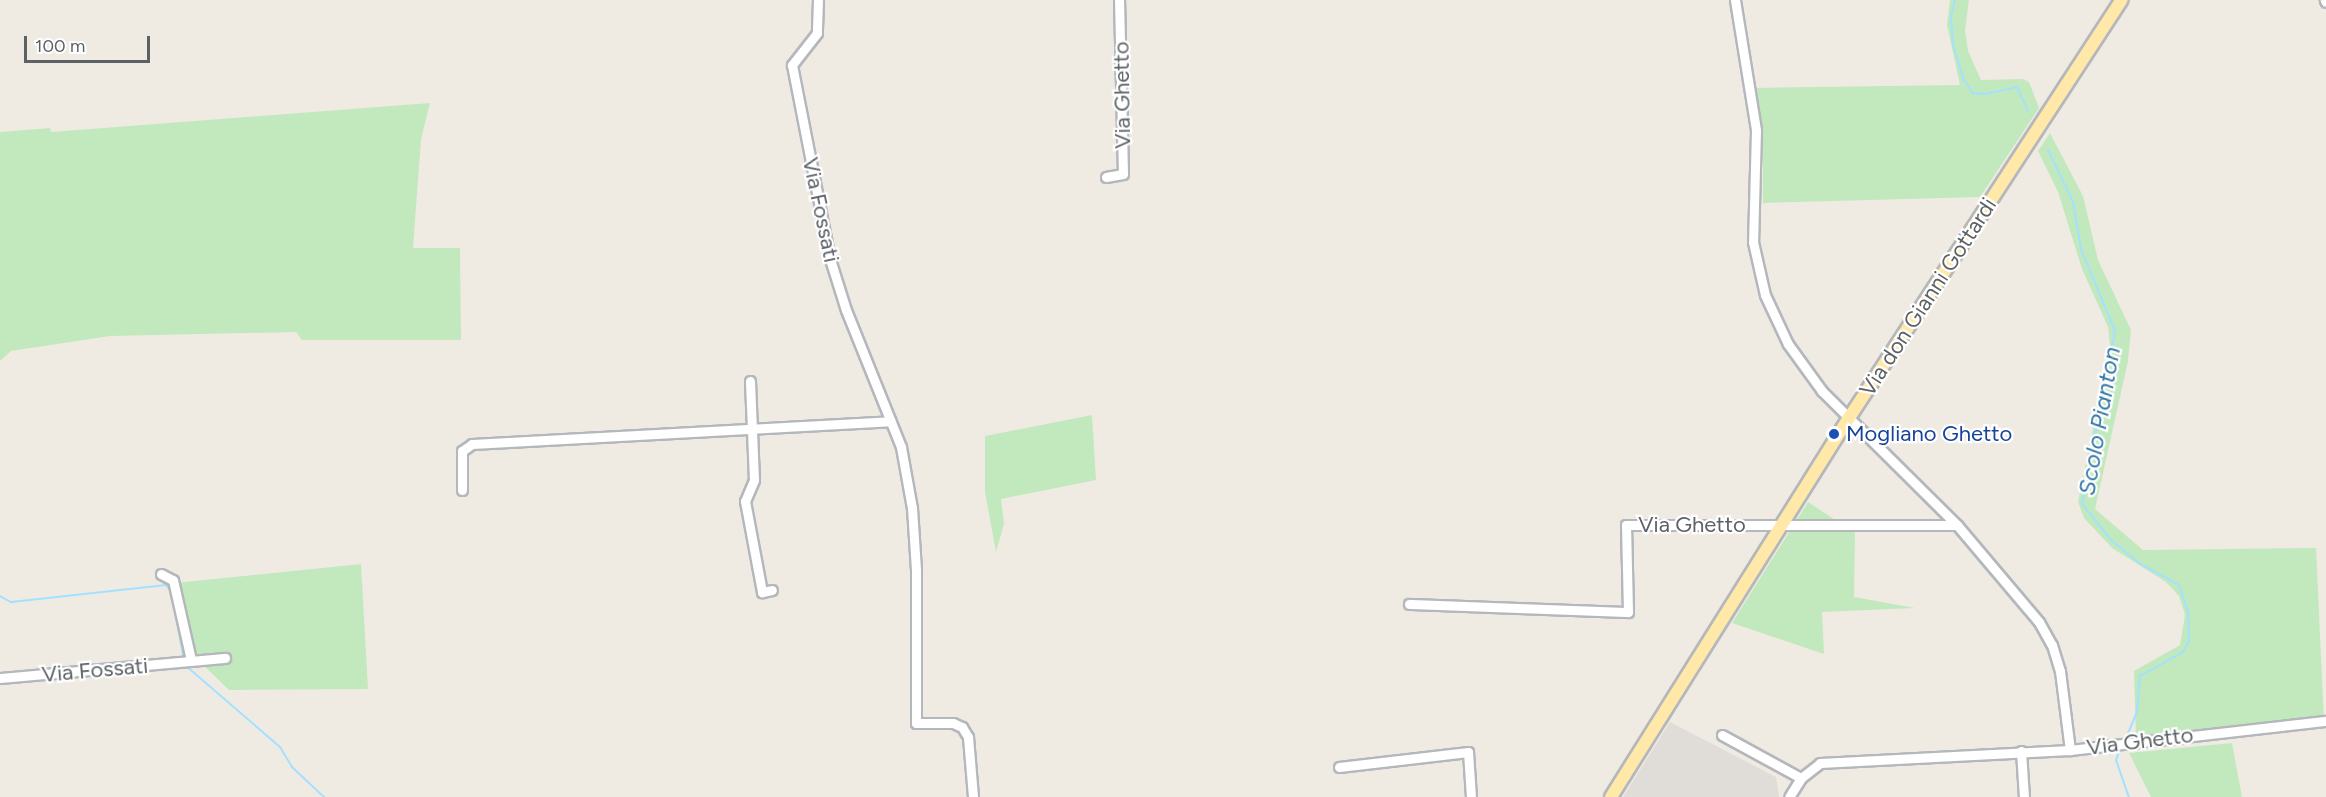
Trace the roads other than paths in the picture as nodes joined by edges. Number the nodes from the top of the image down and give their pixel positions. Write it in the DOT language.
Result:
graph roads {
  1 [pos="819,0"];
  2 [pos="1119,0"];
  3 [pos="1735,0"];
  4 [pos="2122,0"];
  5 [pos="1106,177"];
  6 [pos="750,381"];
  7 [pos="1849,418"];
  8 [pos="890,422"];
  9 [pos="755,429"];
  10 [pos="462,490"];
  11 [pos="1782,524"];
  12 [pos="1957,525"];
  13 [pos="161,574"];
  14 [pos="772,590"];
  15 [pos="1408,604"];
  16 [pos="225,658"];
  17 [pos="186,661"];
  18 [pos="0,678"];
  19 [pos="2326,721"];
  20 [pos="1722,735"];
  21 [pos="2070,750"];
  22 [pos="2021,752"];
  23 [pos="1339,767"];
  24 [pos="1801,778"];
  25 [pos="973,797"];
  26 [pos="1471,797"];
  27 [pos="1611,797"];
  28 [pos="1789,797"];
  29 [pos="2024,797"];
  1 -- 8 [label="street, Via Fossati"];
  2 -- 5 [label="street, Via Ghetto"];
  3 -- 7 [label="street, Via Ghetto"];
  4 -- 7 [label="main road, Via don Gianni Gottardi"];
  6 -- 9 [label="street"];
  7 -- 11 [label="main road, Via don Gianni Gottardi"];
  7 -- 12 [label="street, Via Ghetto"];
  8 -- 9 [label="street"];
  8 -- 25 [label="street, Via Fossati"];
  9 -- 10 [label="street"];
  9 -- 14 [label="street"];
  11 -- 12 [label="street, Via Ghetto"];
  11 -- 15 [label="street, Via Ghetto"];
  11 -- 27 [label="main road, Via don Gianni Gottardi"];
  12 -- 21 [label="street, Via Ghetto"];
  13 -- 17 [label="street"];
  16 -- 17 [label="street, Via Fossati"];
  17 -- 18 [label="street, Via Fossati"];
  19 -- 21 [label="street, Via Ghetto"];
  20 -- 24 [label="street"];
  21 -- 22 [label="street"];
  22 -- 24 [label="street"];
  22 -- 29 [label="street"];
  23 -- 26 [label="street"];
  24 -- 28 [label="street"];
}
